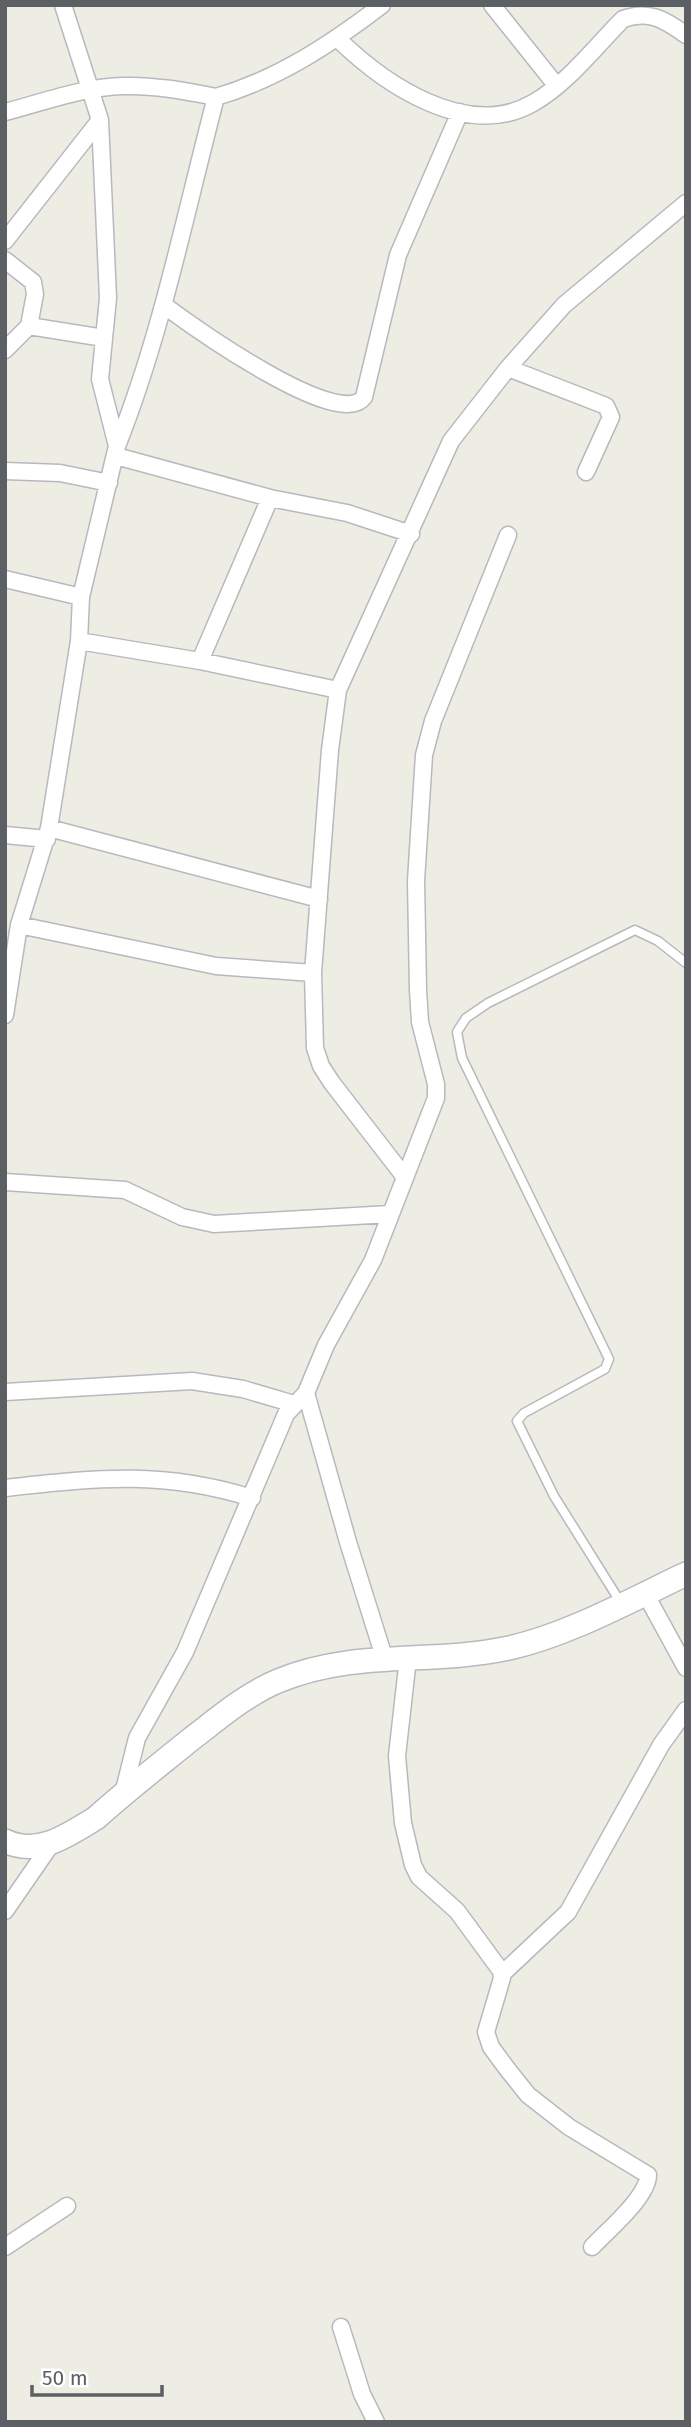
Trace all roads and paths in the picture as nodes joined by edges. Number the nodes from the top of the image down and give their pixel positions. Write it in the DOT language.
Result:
graph roads {
  1 [pos="382,5"];
  2 [pos="492,5"];
  3 [pos="70,7"];
  4 [pos="686,35"];
  5 [pos="338,39"];
  6 [pos="556,85"];
  7 [pos="90,90"];
  8 [pos="216,97"];
  9 [pos="5,112"];
  10 [pos="460,112"];
  11 [pos="100,120"];
  12 [pos="686,203"];
  13 [pos="5,242"];
  14 [pos="5,260"];
  15 [pos="165,306"];
  16 [pos="29,326"];
  17 [pos="104,338"];
  18 [pos="5,350"];
  19 [pos="508,368"];
  20 [pos="117,451"];
  21 [pos="5,471"];
  22 [pos="586,472"];
  23 [pos="109,482"];
  24 [pos="270,498"];
  25 [pos="411,534"];
  26 [pos="508,535"];
  27 [pos="5,579"];
  28 [pos="81,597"];
  29 [pos="79,641"];
  30 [pos="200,661"];
  31 [pos="338,690"];
  32 [pos="48,833"];
  33 [pos="5,835"];
  34 [pos="319,898"];
  35 [pos="19,925"];
  36 [pos="686,963"];
  37 [pos="313,974"];
  38 [pos="5,1015"];
  39 [pos="404,1176"];
  40 [pos="5,1182"];
  41 [pos="390,1214"];
  42 [pos="5,1392"];
  43 [pos="300,1399"];
  44 [pos="5,1488"];
  45 [pos="252,1498"];
  46 [pos="686,1574"];
  47 [pos="645,1593"];
  48 [pos="621,1603"];
  49 [pos="384,1657"];
  50 [pos="408,1658"];
  51 [pos="686,1668"];
  52 [pos="686,1710"];
  53 [pos="123,1794"];
  54 [pos="5,1841"];
  55 [pos="52,1843"];
  56 [pos="5,1911"];
  57 [pos="502,1974"];
  58 [pos="67,2206"];
  59 [pos="5,2247"];
  60 [pos="592,2247"];
  61 [pos="341,2327"];
  62 [pos="376,2422"];
  1 -- 5 [label="street"];
  2 -- 6 [label="street"];
  3 -- 7 [label="street"];
  4 -- 6 [label="street"];
  5 -- 8 [label="street"];
  5 -- 10 [label="street"];
  6 -- 10 [label="street"];
  7 -- 8 [label="street"];
  7 -- 9 [label="street"];
  7 -- 11 [label="street"];
  8 -- 15 [label="street"];
  10 -- 15 [label="street"];
  11 -- 13 [label="street"];
  11 -- 17 [label="street"];
  12 -- 19 [label="street"];
  14 -- 16 [label="street"];
  15 -- 20 [label="street"];
  16 -- 17 [label="street"];
  16 -- 18 [label="street"];
  17 -- 20 [label="street"];
  19 -- 22 [label="street"];
  19 -- 25 [label="street"];
  20 -- 23 [label="street"];
  20 -- 24 [label="street"];
  21 -- 23 [label="street"];
  23 -- 28 [label="street"];
  24 -- 25 [label="street"];
  24 -- 30 [label="street"];
  25 -- 31 [label="street"];
  26 -- 39 [label="street"];
  27 -- 28 [label="street"];
  28 -- 29 [label="street"];
  29 -- 30 [label="street"];
  29 -- 32 [label="street"];
  30 -- 31 [label="street"];
  31 -- 34 [label="street"];
  32 -- 33 [label="street"];
  32 -- 34 [label="street"];
  32 -- 35 [label="street"];
  34 -- 37 [label="street"];
  35 -- 37 [label="street"];
  35 -- 38 [label="street"];
  36 -- 48 [label="lane"];
  37 -- 39 [label="street"];
  39 -- 41 [label="street"];
  40 -- 41 [label="street"];
  41 -- 43 [label="street"];
  42 -- 43 [label="street"];
  43 -- 45 [label="street"];
  43 -- 49 [label="street"];
  44 -- 45 [label="street"];
  45 -- 53 [label="street"];
  46 -- 47 [label="street"];
  47 -- 48 [label="street"];
  47 -- 51 [label="street"];
  48 -- 50 [label="street"];
  49 -- 50 [label="street"];
  49 -- 53 [label="street"];
  50 -- 57 [label="street"];
  52 -- 57 [label="street"];
  53 -- 55 [label="street"];
  54 -- 55 [label="street"];
  55 -- 56 [label="street"];
  57 -- 60 [label="street"];
  58 -- 59 [label="street"];
  61 -- 62 [label="street"];
}
